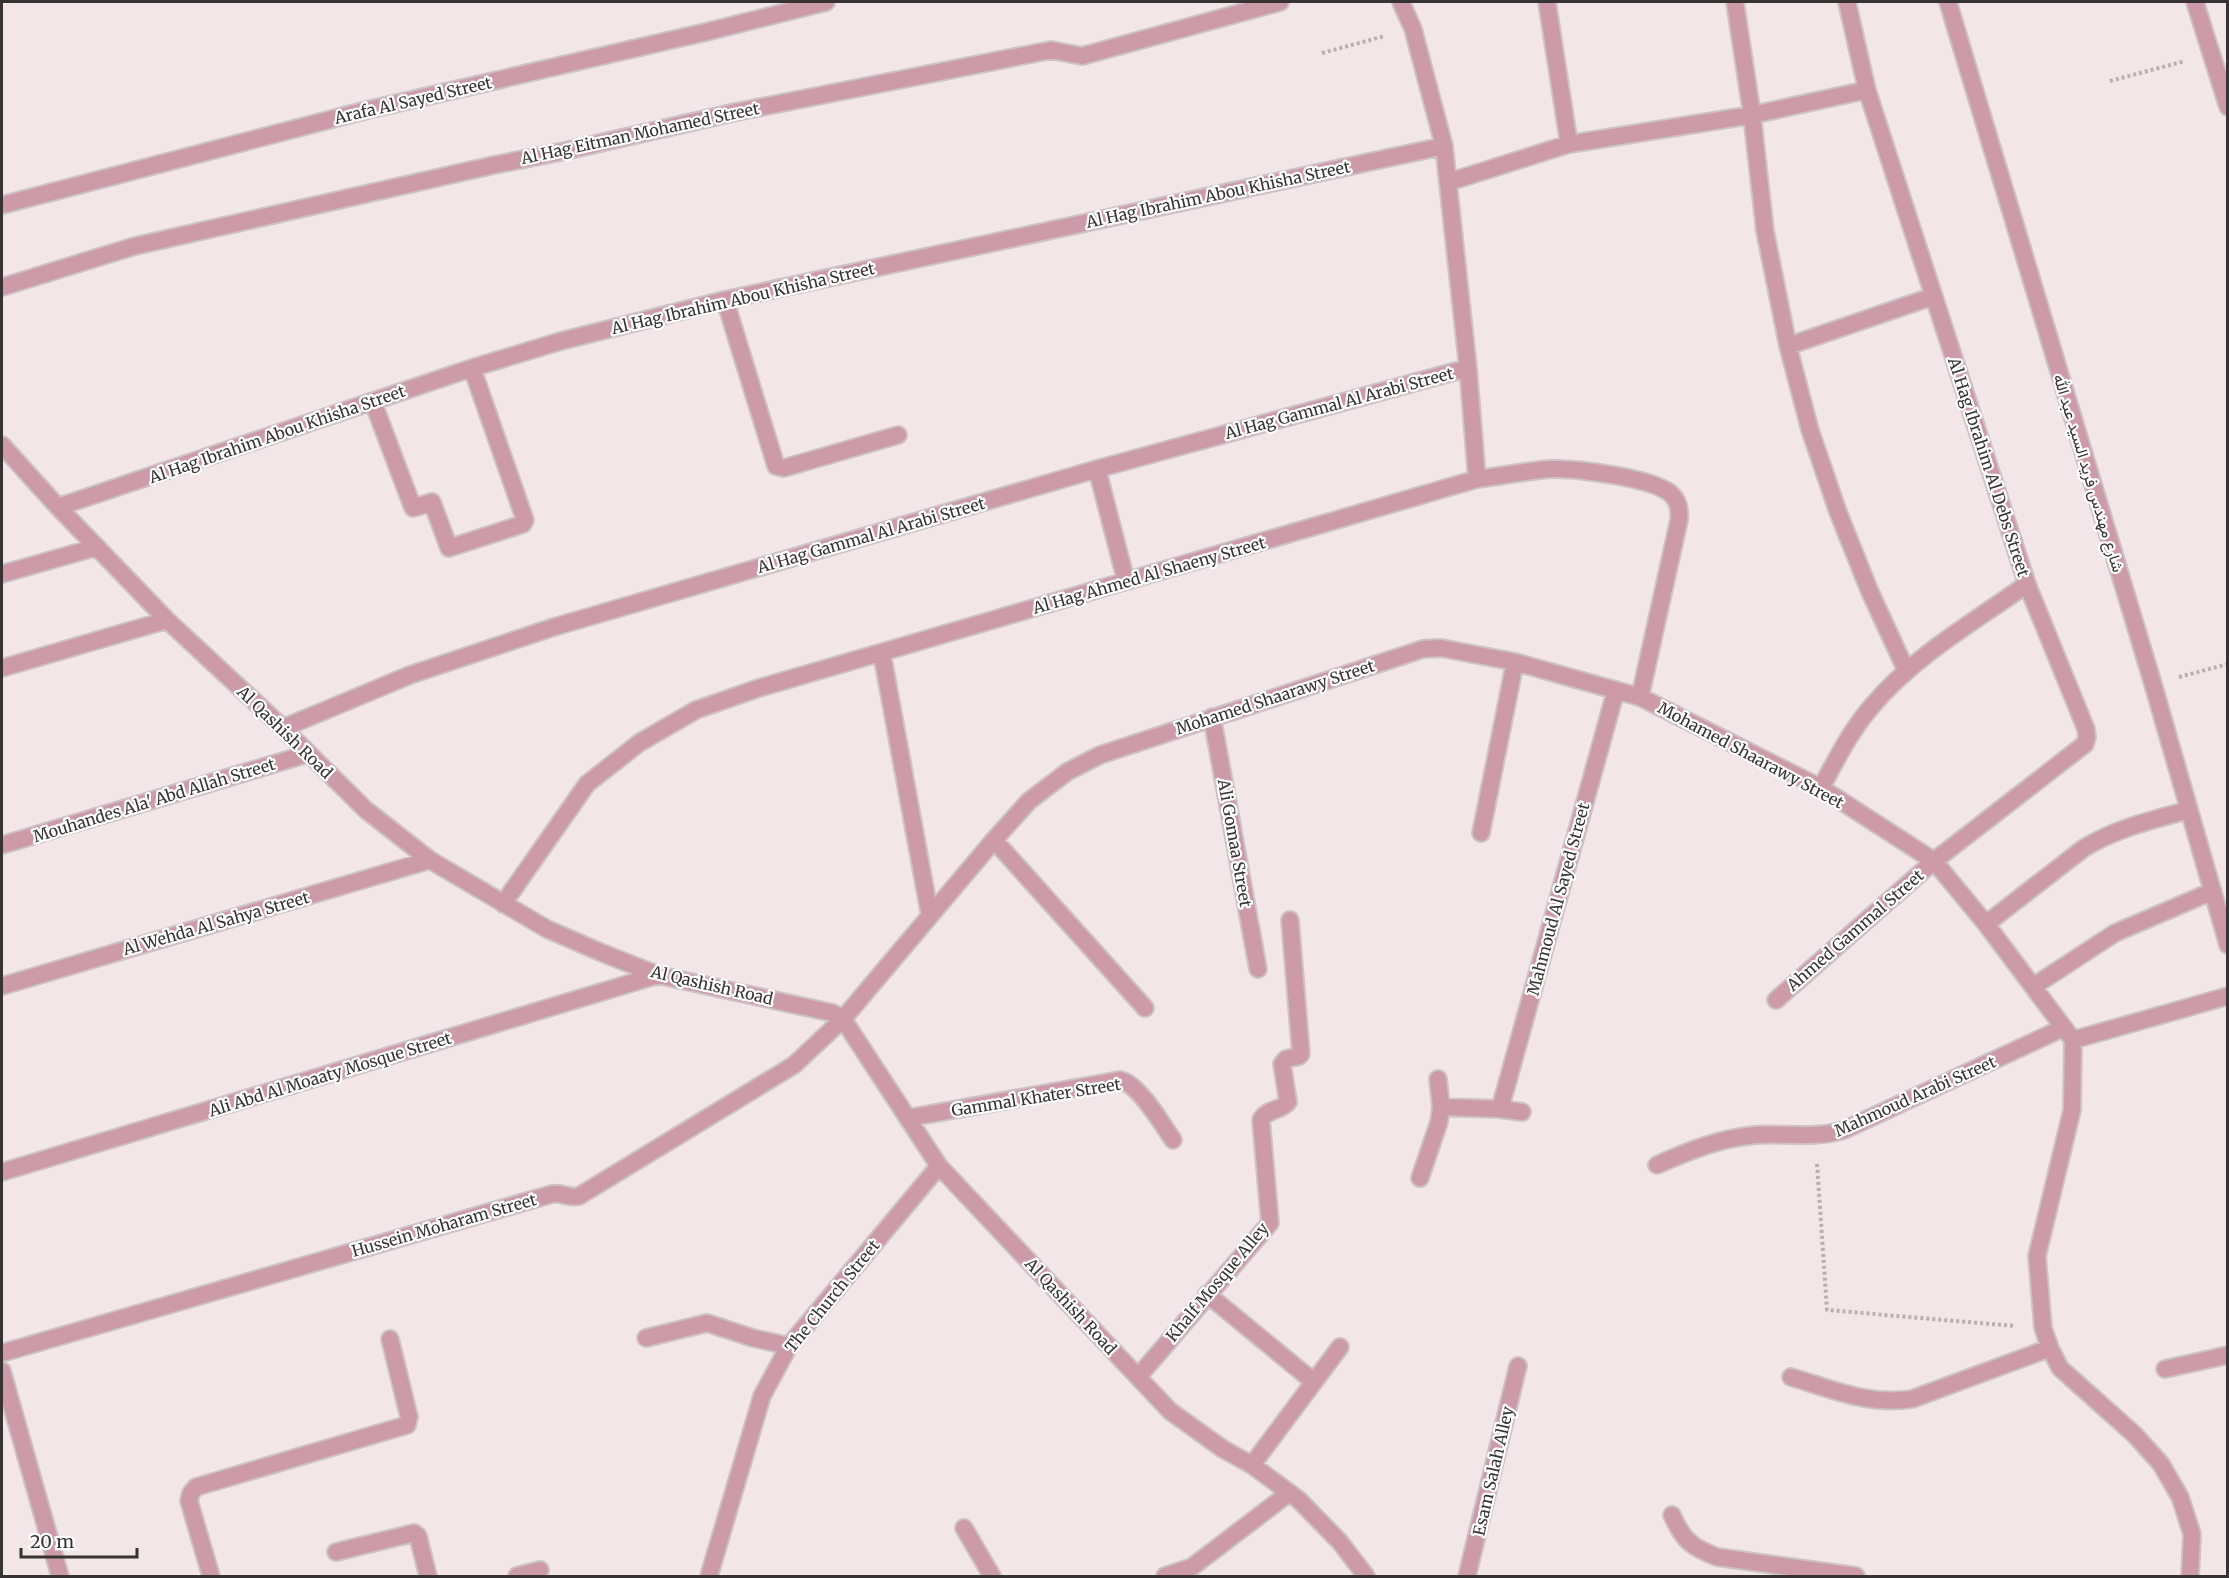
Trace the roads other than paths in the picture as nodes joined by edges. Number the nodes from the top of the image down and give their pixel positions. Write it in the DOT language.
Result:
graph roads {
  1 [pos="826,2"];
  2 [pos="1280,2"];
  3 [pos="1401,2"];
  4 [pos="1547,2"];
  5 [pos="1735,2"];
  6 [pos="1847,2"];
  7 [pos="1948,2"];
  8 [pos="2195,2"];
  9 [pos="1867,90"];
  10 [pos="2228,107"];
  11 [pos="1752,115"];
  12 [pos="1569,144"];
  13 [pos="1444,146"];
  14 [pos="1449,182"];
  15 [pos="2,205"];
  16 [pos="2,287"];
  17 [pos="1934,296"];
  18 [pos="725,300"];
  19 [pos="1788,346"];
  20 [pos="472,368"];
  21 [pos="1468,368"];
  22 [pos="373,402"];
  23 [pos="898,435"];
  24 [pos="5,454"];
  25 [pos="1097,469"];
  26 [pos="1477,479"];
  27 [pos="58,507"];
  28 [pos="97,547"];
  29 [pos="2,574"];
  30 [pos="1126,581"];
  31 [pos="2027,584"];
  32 [pos="167,620"];
  33 [pos="882,654"];
  34 [pos="1515,662"];
  35 [pos="2,668"];
  36 [pos="1906,670"];
  37 [pos="1616,690"];
  38 [pos="1640,697"];
  39 [pos="1212,717"];
  40 [pos="283,728"];
  41 [pos="307,754"];
  42 [pos="1821,788"];
  43 [pos="2189,810"];
  44 [pos="1480,833"];
  45 [pos="994,840"];
  46 [pos="2,845"];
  47 [pos="430,860"];
  48 [pos="1934,861"];
  49 [pos="2213,891"];
  50 [pos="503,904"];
  51 [pos="930,916"];
  52 [pos="1290,920"];
  53 [pos="1986,924"];
  54 [pos="2228,945"];
  55 [pos="1258,969"];
  56 [pos="658,975"];
  57 [pos="2034,986"];
  58 [pos="2,987"];
  59 [pos="2228,996"];
  60 [pos="1776,1000"];
  61 [pos="1145,1008"];
  62 [pos="843,1019"];
  63 [pos="2068,1034"];
  64 [pos="1438,1079"];
  65 [pos="1441,1107"];
  66 [pos="1500,1109"];
  67 [pos="1522,1112"];
  68 [pos="908,1118"];
  69 [pos="1173,1140"];
  70 [pos="1657,1165"];
  71 [pos="939,1166"];
  72 [pos="2,1172"];
  73 [pos="1420,1178"];
  74 [pos="1207,1294"];
  75 [pos="646,1338"];
  76 [pos="390,1339"];
  77 [pos="789,1346"];
  78 [pos="1340,1347"];
  79 [pos="2050,1348"];
  80 [pos="2,1353"];
  81 [pos="2228,1355"];
  82 [pos="1518,1366"];
  83 [pos="2165,1369"];
  84 [pos="2,1371"];
  85 [pos="1138,1377"];
  86 [pos="1791,1377"];
  87 [pos="1314,1382"];
  88 [pos="1252,1465"];
  89 [pos="1289,1493"];
  90 [pos="1672,1515"];
  91 [pos="964,1528"];
  92 [pos="336,1552"];
  93 [pos="540,1570"];
  94 [pos="60,1576"];
  95 [pos="211,1576"];
  96 [pos="429,1576"];
  97 [pos="517,1576"];
  98 [pos="709,1576"];
  99 [pos="992,1576"];
  100 [pos="1166,1576"];
  101 [pos="1366,1576"];
  102 [pos="1467,1576"];
  103 [pos="1856,1576"];
  104 [pos="2190,1576"];
  1 -- 15 [label="street, Arafa Al Sayed Street"];
  2 -- 16 [label="street, Al Hag Eitman Mohamed Street"];
  3 -- 13 [label="street"];
  4 -- 12 [label="street"];
  5 -- 11 [label="street"];
  6 -- 9 [label="street, Al Hag Ibrahim Al Debs Street"];
  7 -- 43 [label="street, شارع مهندس فريد السيد عبد الله"];
  8 -- 10 [label="street"];
  9 -- 11 [label="street"];
  9 -- 17 [label="street, Al Hag Ibrahim Al Debs Street"];
  11 -- 12 [label="street"];
  11 -- 19 [label="street"];
  12 -- 14 [label="street"];
  13 -- 14 [label="street"];
  13 -- 18 [label="street, Al Hag Ibrahim Abou Khisha Street"];
  14 -- 21 [label="street"];
  17 -- 19 [label="street"];
  17 -- 31 [label="street, Al Hag Ibrahim Al Debs Street"];
  18 -- 20 [label="street, Al Hag Ibrahim Abou Khisha Street"];
  18 -- 23 [label="street"];
  19 -- 36 [label="street"];
  20 -- 22 [label="street, Al Hag Ibrahim Abou Khisha Street"];
  20 -- 22 [label="street"];
  21 -- 25 [label="street, Al Hag Gammal Al Arabi Street"];
  21 -- 26 [label="street"];
  22 -- 27 [label="street, Al Hag Ibrahim Abou Khisha Street"];
  24 -- 27 [label="street, Al Qashish Road"];
  25 -- 30 [label="street"];
  25 -- 40 [label="street, Al Hag Gammal Al Arabi Street"];
  26 -- 30 [label="street, Al Hag Ahmed Al Shaeny Street"];
  26 -- 38 [label="street, Al Hag Ahmed Al Shaeny Street"];
  27 -- 28 [label="street, Al Qashish Road"];
  28 -- 29 [label="street"];
  28 -- 32 [label="street, Al Qashish Road"];
  30 -- 33 [label="street, Al Hag Ahmed Al Shaeny Street"];
  31 -- 36 [label="street"];
  31 -- 48 [label="street, Al Hag Ibrahim Al Debs Street"];
  32 -- 35 [label="street"];
  32 -- 40 [label="street, Al Qashish Road"];
  33 -- 50 [label="street, Al Hag Ahmed Al Shaeny Street"];
  33 -- 51 [label="street"];
  34 -- 37 [label="street, Mohamed Shaarawy Street"];
  34 -- 39 [label="street, Mohamed Shaarawy Street"];
  34 -- 44 [label="street"];
  36 -- 42 [label="street"];
  37 -- 38 [label="street, Mohamed Shaarawy Street"];
  37 -- 66 [label="street, Mahmoud Al Sayed Street"];
  38 -- 42 [label="street, Mohamed Shaarawy Street"];
  39 -- 45 [label="street, Mohamed Shaarawy Street"];
  39 -- 55 [label="street, Ali Gomaa Street"];
  40 -- 41 [label="street, Al Qashish Road"];
  41 -- 46 [label="street, Mouhandes Ala' Abd Allah Street"];
  41 -- 47 [label="street, Al Qashish Road"];
  42 -- 48 [label="street, Mohamed Shaarawy Street"];
  43 -- 49 [label="street, شارع مهندس فريد السيد عبد الله"];
  43 -- 53 [label="street"];
  45 -- 51 [label="street, Mohamed Shaarawy Street"];
  45 -- 61 [label="street"];
  47 -- 50 [label="street, Al Qashish Road"];
  47 -- 58 [label="street, Al Wehda Al Sahya Street"];
  48 -- 53 [label="street, Mohamed Shaarawy Street"];
  48 -- 60 [label="street, Ahmed Gammal Street"];
  49 -- 54 [label="street, شارع مهندس فريد السيد عبد الله"];
  49 -- 57 [label="street"];
  50 -- 56 [label="street, Al Qashish Road"];
  51 -- 62 [label="street, Hussein Moharam Street"];
  52 -- 74 [label="street, Khalf Mosque Alley"];
  53 -- 57 [label="street, Mohamed Shaarawy Street"];
  56 -- 62 [label="street, Al Qashish Road"];
  56 -- 72 [label="street, Ali Abd Al Moaaty Mosque Street"];
  57 -- 63 [label="street, Mohamed Shaarawy Street"];
  59 -- 63 [label="street, Mahmoud Arabi Street"];
  62 -- 68 [label="street, Al Qashish Road"];
  62 -- 80 [label="street, Hussein Moharam Street"];
  63 -- 70 [label="street, Mahmoud Arabi Street"];
  63 -- 79 [label="street"];
  64 -- 65 [label="street"];
  65 -- 66 [label="street"];
  65 -- 73 [label="street"];
  66 -- 67 [label="street"];
  68 -- 69 [label="street, Gammal Khater Street"];
  68 -- 71 [label="street, Al Qashish Road"];
  71 -- 77 [label="street, The Church Street"];
  71 -- 85 [label="street, Al Qashish Road"];
  74 -- 85 [label="street, Khalf Mosque Alley"];
  74 -- 87 [label="street"];
  75 -- 77 [label="street"];
  76 -- 95 [label="street"];
  77 -- 98 [label="street, The Church Street"];
  78 -- 87 [label="street"];
  79 -- 86 [label="street"];
  79 -- 104 [label="street"];
  81 -- 83 [label="street"];
  82 -- 102 [label="street, Esam Salah Alley"];
  84 -- 94 [label="street"];
  85 -- 88 [label="street, Al Qashish Road"];
  87 -- 88 [label="street"];
  88 -- 89 [label="street, Al Qashish Road"];
  89 -- 100 [label="street"];
  89 -- 101 [label="street, Al Qashish Road"];
  90 -- 103 [label="street"];
  91 -- 99 [label="street"];
  92 -- 96 [label="street"];
  93 -- 97 [label="street"];
}
